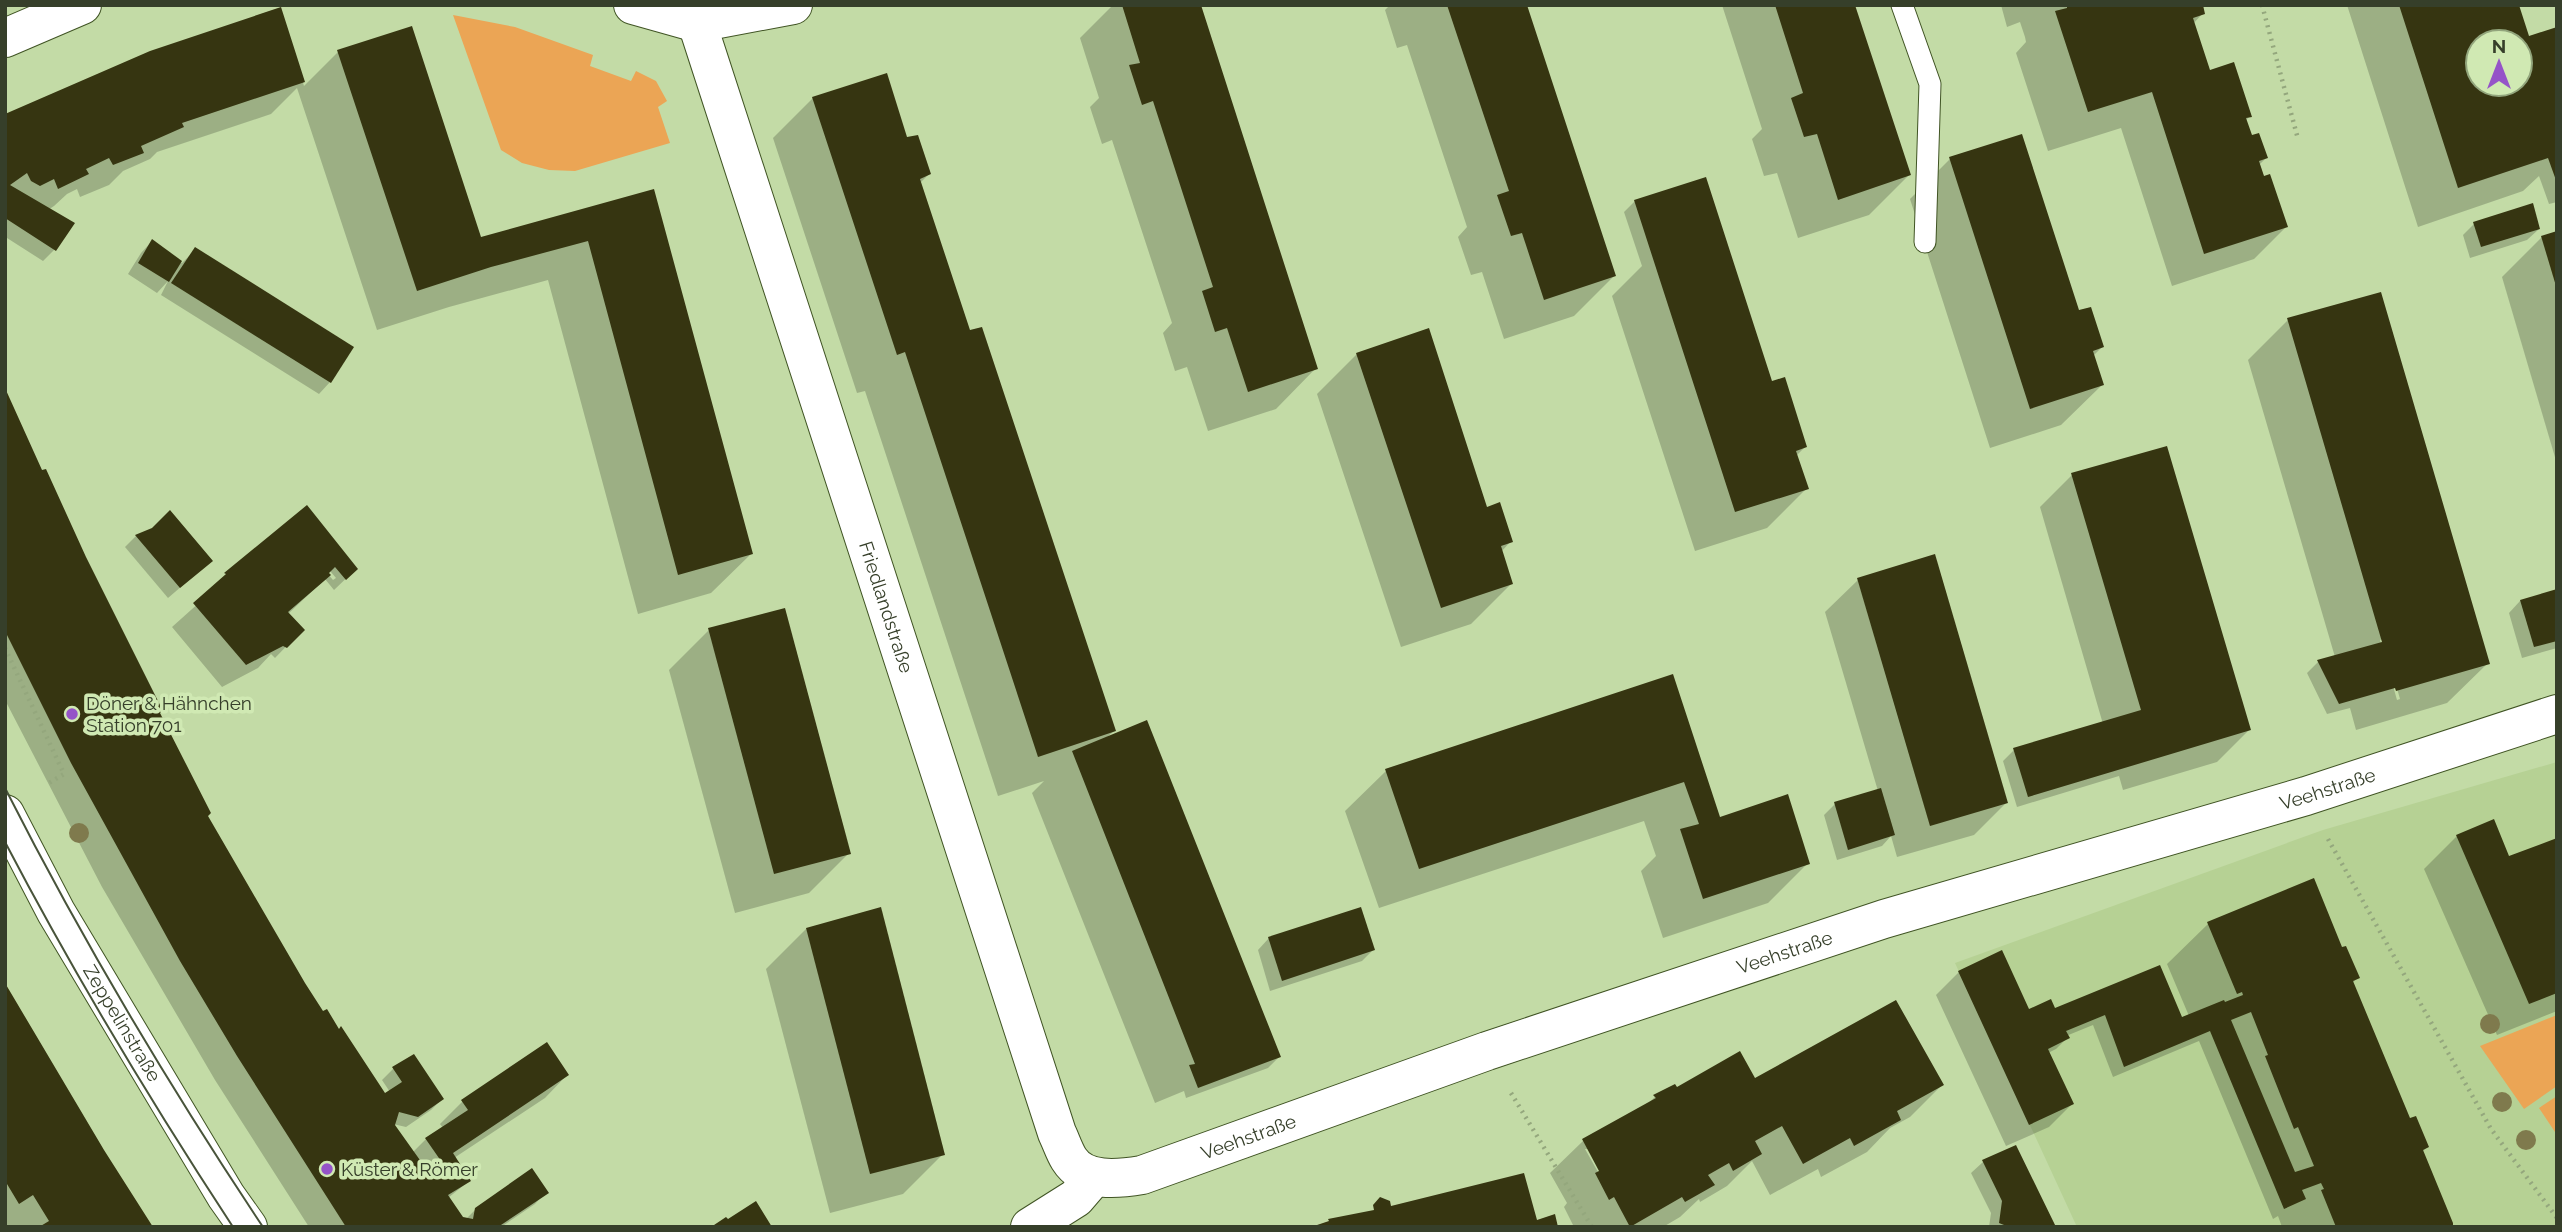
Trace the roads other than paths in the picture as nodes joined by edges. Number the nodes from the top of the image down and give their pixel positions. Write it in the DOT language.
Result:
graph roads {
  1 [pos="82,5"];
  2 [pos="633,5"];
  3 [pos="793,5"];
  4 [pos="1902,5"];
  5 [pos="697,23"];
  6 [pos="5,38"];
  7 [pos="1925,242"];
  8 [pos="2557,714"];
  9 [pos="5,814"];
  10 [pos="1094,1177"];
  11 [pos="248,1227"];
  12 [pos="1030,1227"];
  1 -- 6 [label="street"];
  2 -- 5 [label="street"];
  3 -- 5 [label="street"];
  4 -- 7 [label="lane"];
  5 -- 10 [label="street, Friedlandstraße"];
  8 -- 10 [label="street, Veehstraße"];
  9 -- 11 [label="street, Zeppelinstraße"];
  10 -- 12 [label="street"];
}
